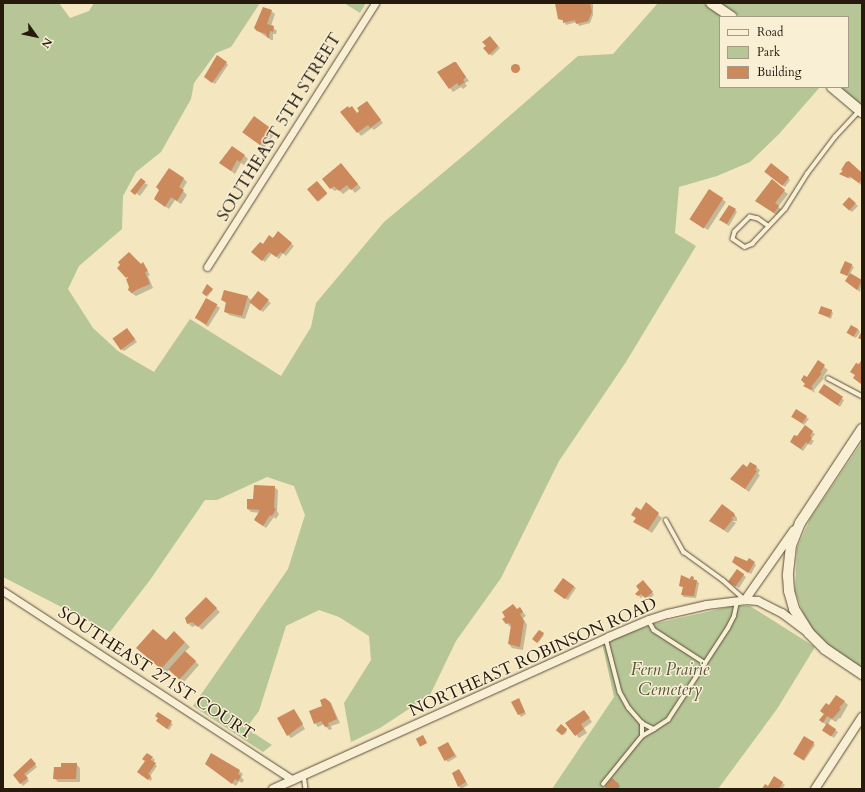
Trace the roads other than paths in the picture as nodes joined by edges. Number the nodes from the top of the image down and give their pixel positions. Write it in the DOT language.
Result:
graph roads {
  1 [pos="375,3"];
  2 [pos="711,3"];
  3 [pos="730,16"];
  4 [pos="833,88"];
  5 [pos="861,111"];
  6 [pos="768,226"];
  7 [pos="207,267"];
  8 [pos="828,378"];
  9 [pos="862,396"];
  10 [pos="862,429"];
  11 [pos="666,520"];
  12 [pos="786,549"];
  13 [pos="3,591"];
  14 [pos="741,600"];
  15 [pos="649,620"];
  16 [pos="809,633"];
  17 [pos="606,638"];
  18 [pos="705,663"];
  19 [pos="862,674"];
  20 [pos="862,717"];
  21 [pos="642,723"];
  22 [pos="654,729"];
  23 [pos="642,736"];
  24 [pos="304,775"];
  25 [pos="293,780"];
  26 [pos="603,784"];
  27 [pos="273,789"];
  28 [pos="306,789"];
  29 [pos="815,789"];
  1 -- 7 [label="street, SOUTHEAST 5TH STREET"];
  2 -- 3 [label="main road"];
  4 -- 5 [label="main road"];
  5 -- 6 [label="lane"];
  6 -- 6 [label="lane"];
  8 -- 9 [label="lane"];
  10 -- 12 [label="main road"];
  11 -- 14 [label="lane"];
  12 -- 14 [label="street"];
  12 -- 16 [label="main road"];
  13 -- 25 [label="street, SOUTHEAST 271ST COURT"];
  14 -- 15 [label="street, NORTHEAST ROBINSON ROAD"];
  14 -- 16 [label="street, NORTHEAST ROBINSON ROAD"];
  14 -- 18 [label="lane"];
  15 -- 17 [label="street, NORTHEAST ROBINSON ROAD"];
  15 -- 18 [label="lane"];
  16 -- 19 [label="main road"];
  17 -- 21 [label="lane"];
  17 -- 24 [label="street, NORTHEAST ROBINSON ROAD"];
  18 -- 22 [label="lane"];
  20 -- 29 [label="street"];
  21 -- 22 [label="lane"];
  21 -- 23 [label="lane"];
  22 -- 23 [label="lane"];
  23 -- 26 [label="lane"];
  24 -- 25 [label="street, NORTHEAST ROBINSON ROAD"];
  24 -- 28 [label="lane"];
  25 -- 27 [label="street, NORTHEAST ROBINSON ROAD"];
}
